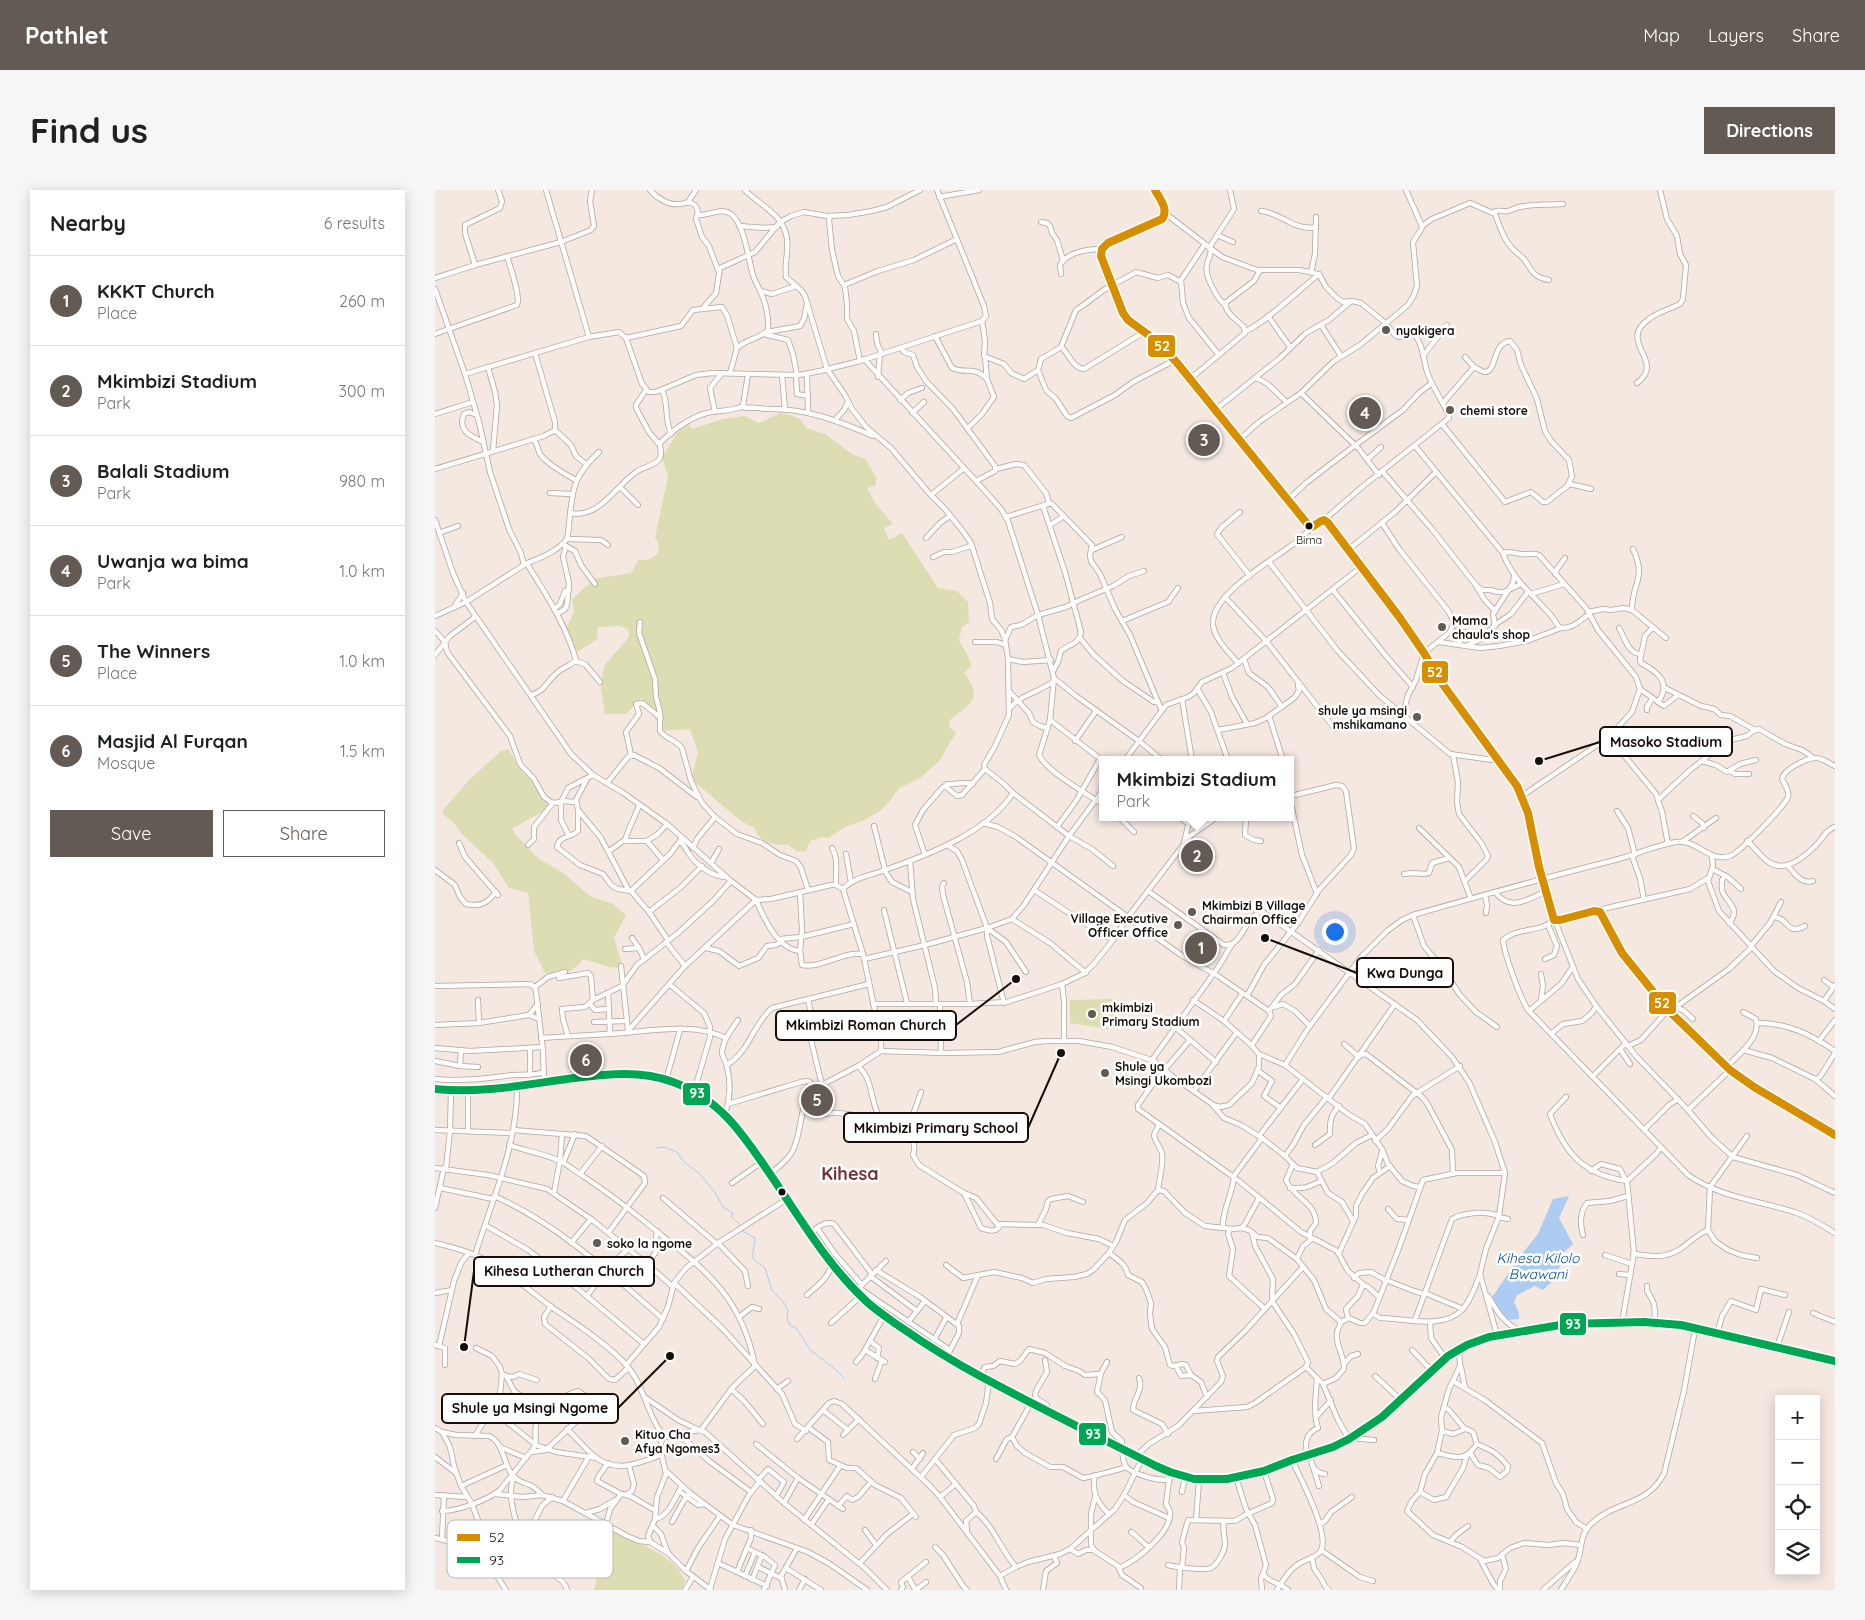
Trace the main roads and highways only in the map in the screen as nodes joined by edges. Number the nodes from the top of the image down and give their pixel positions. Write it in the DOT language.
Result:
graph roads {
  1 [pos="435,1089"];
  2 [pos="1835,1361"];
  1 -- 2 [label="highway"];
}
